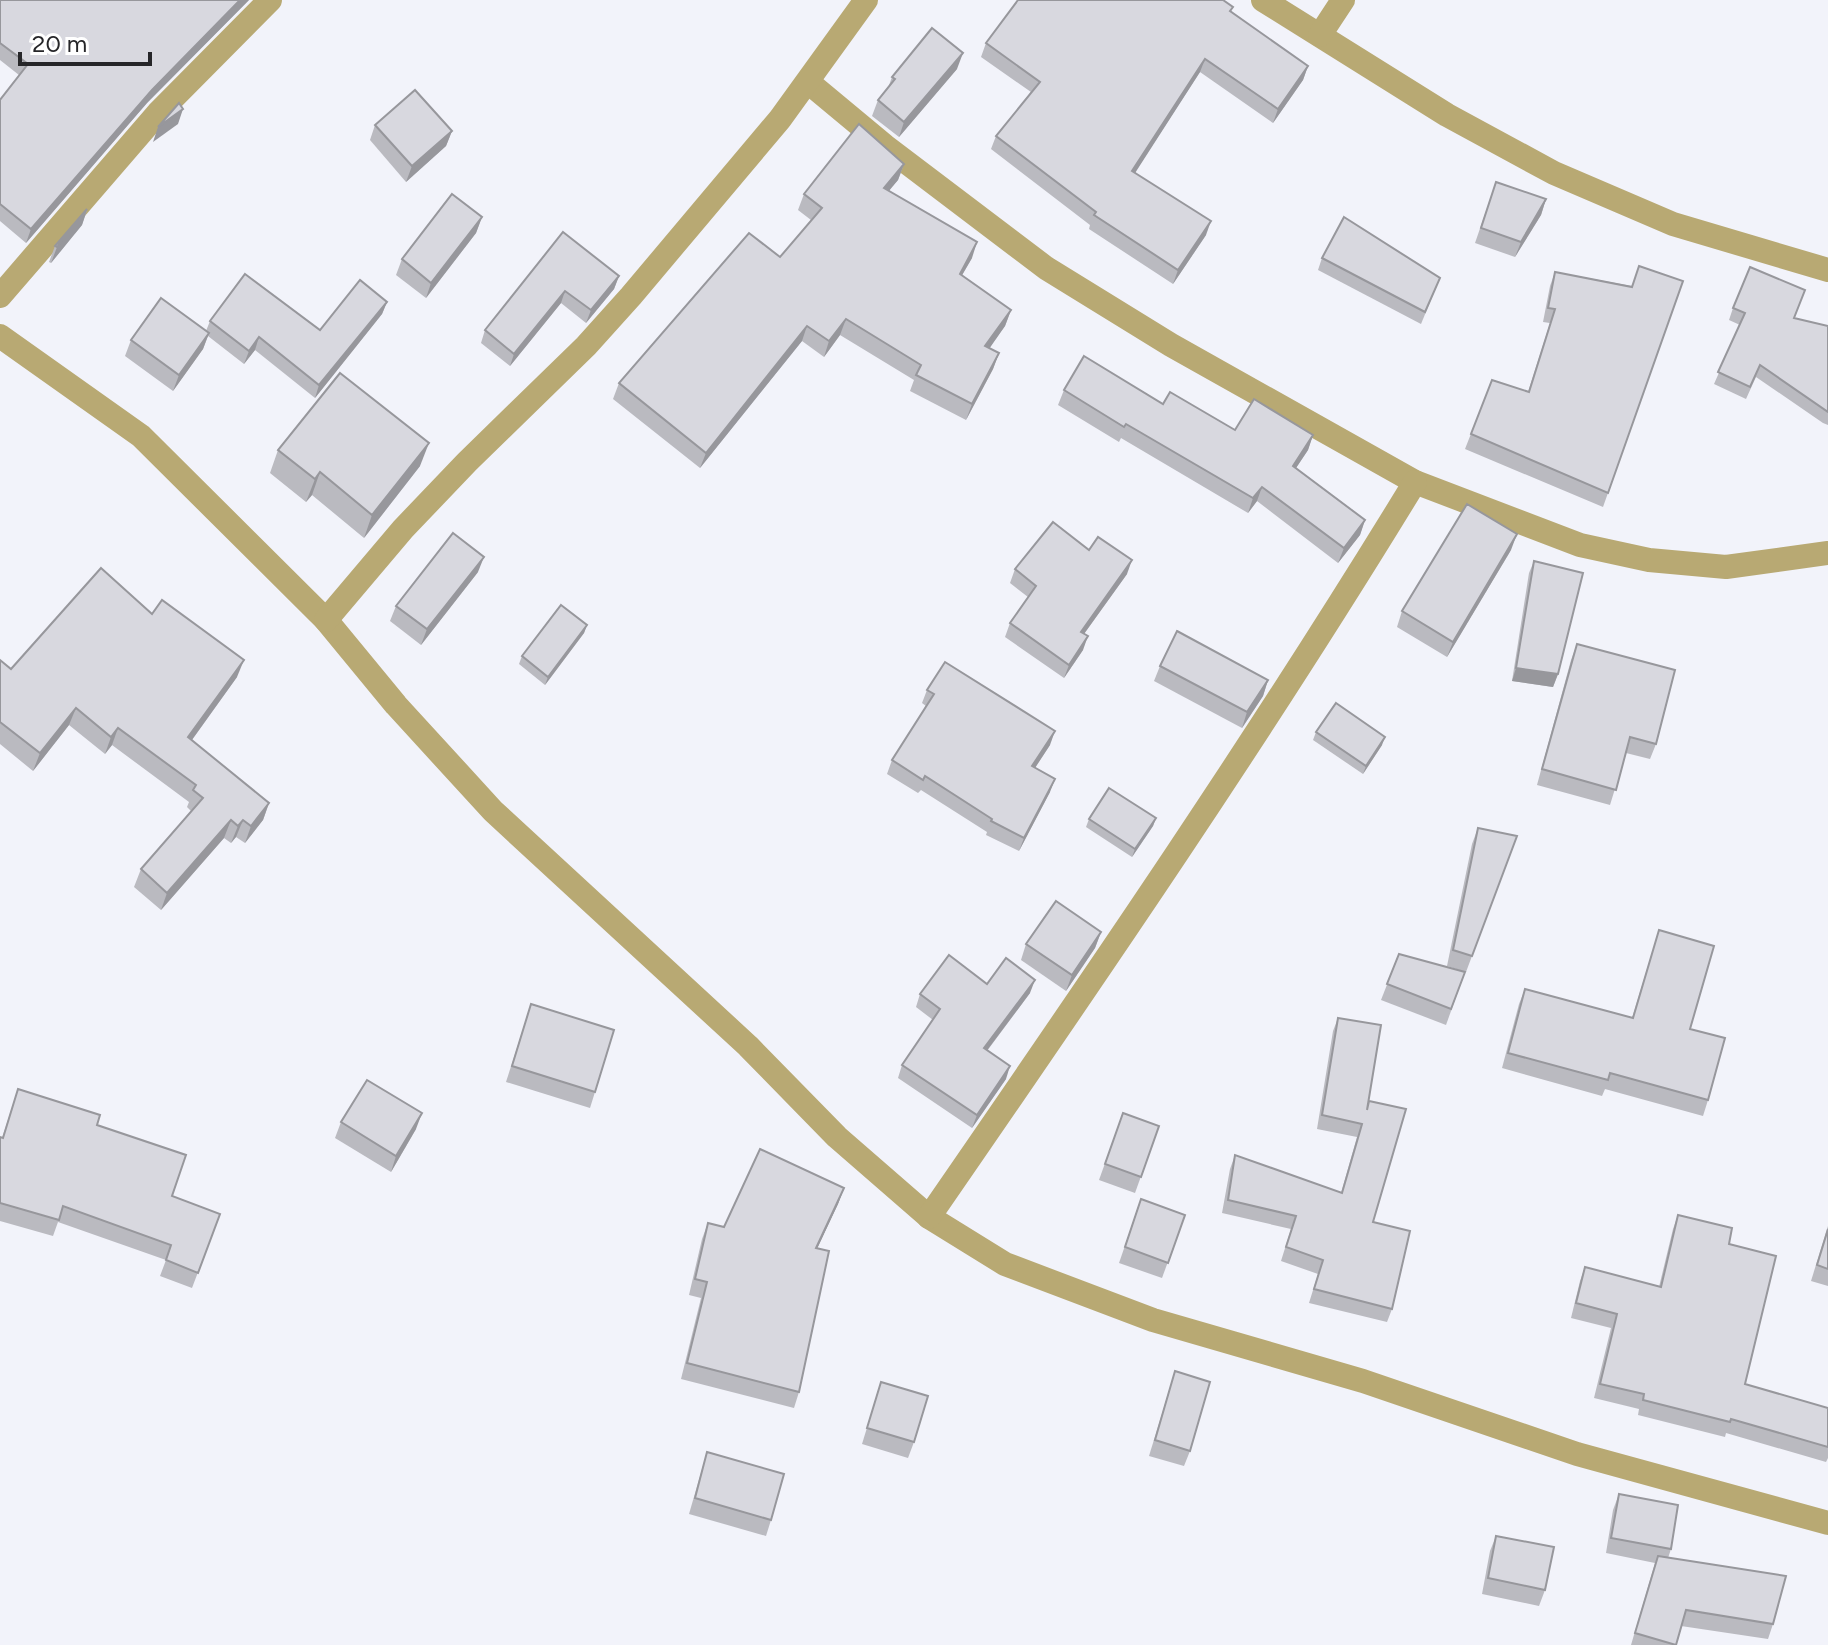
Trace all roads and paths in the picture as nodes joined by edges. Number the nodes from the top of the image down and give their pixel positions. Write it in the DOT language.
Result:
graph roads {
  1 [pos="270,0"];
  2 [pos="866,0"];
  3 [pos="1263,0"];
  4 [pos="1343,0"];
  5 [pos="1320,35"];
  6 [pos="808,82"];
  7 [pos="1828,270"];
  8 [pos="0,296"];
  9 [pos="0,336"];
  10 [pos="1415,482"];
  11 [pos="1828,553"];
  12 [pos="326,620"];
  13 [pos="929,1217"];
  14 [pos="1828,1523"];
  1 -- 8 [label="street"];
  2 -- 6 [label="street"];
  3 -- 5 [label="street"];
  4 -- 5 [label="street"];
  5 -- 7 [label="street"];
  6 -- 10 [label="street"];
  6 -- 12 [label="street"];
  9 -- 12 [label="street"];
  10 -- 11 [label="street"];
  10 -- 13 [label="street"];
  12 -- 13 [label="street"];
  13 -- 14 [label="street"];
}
